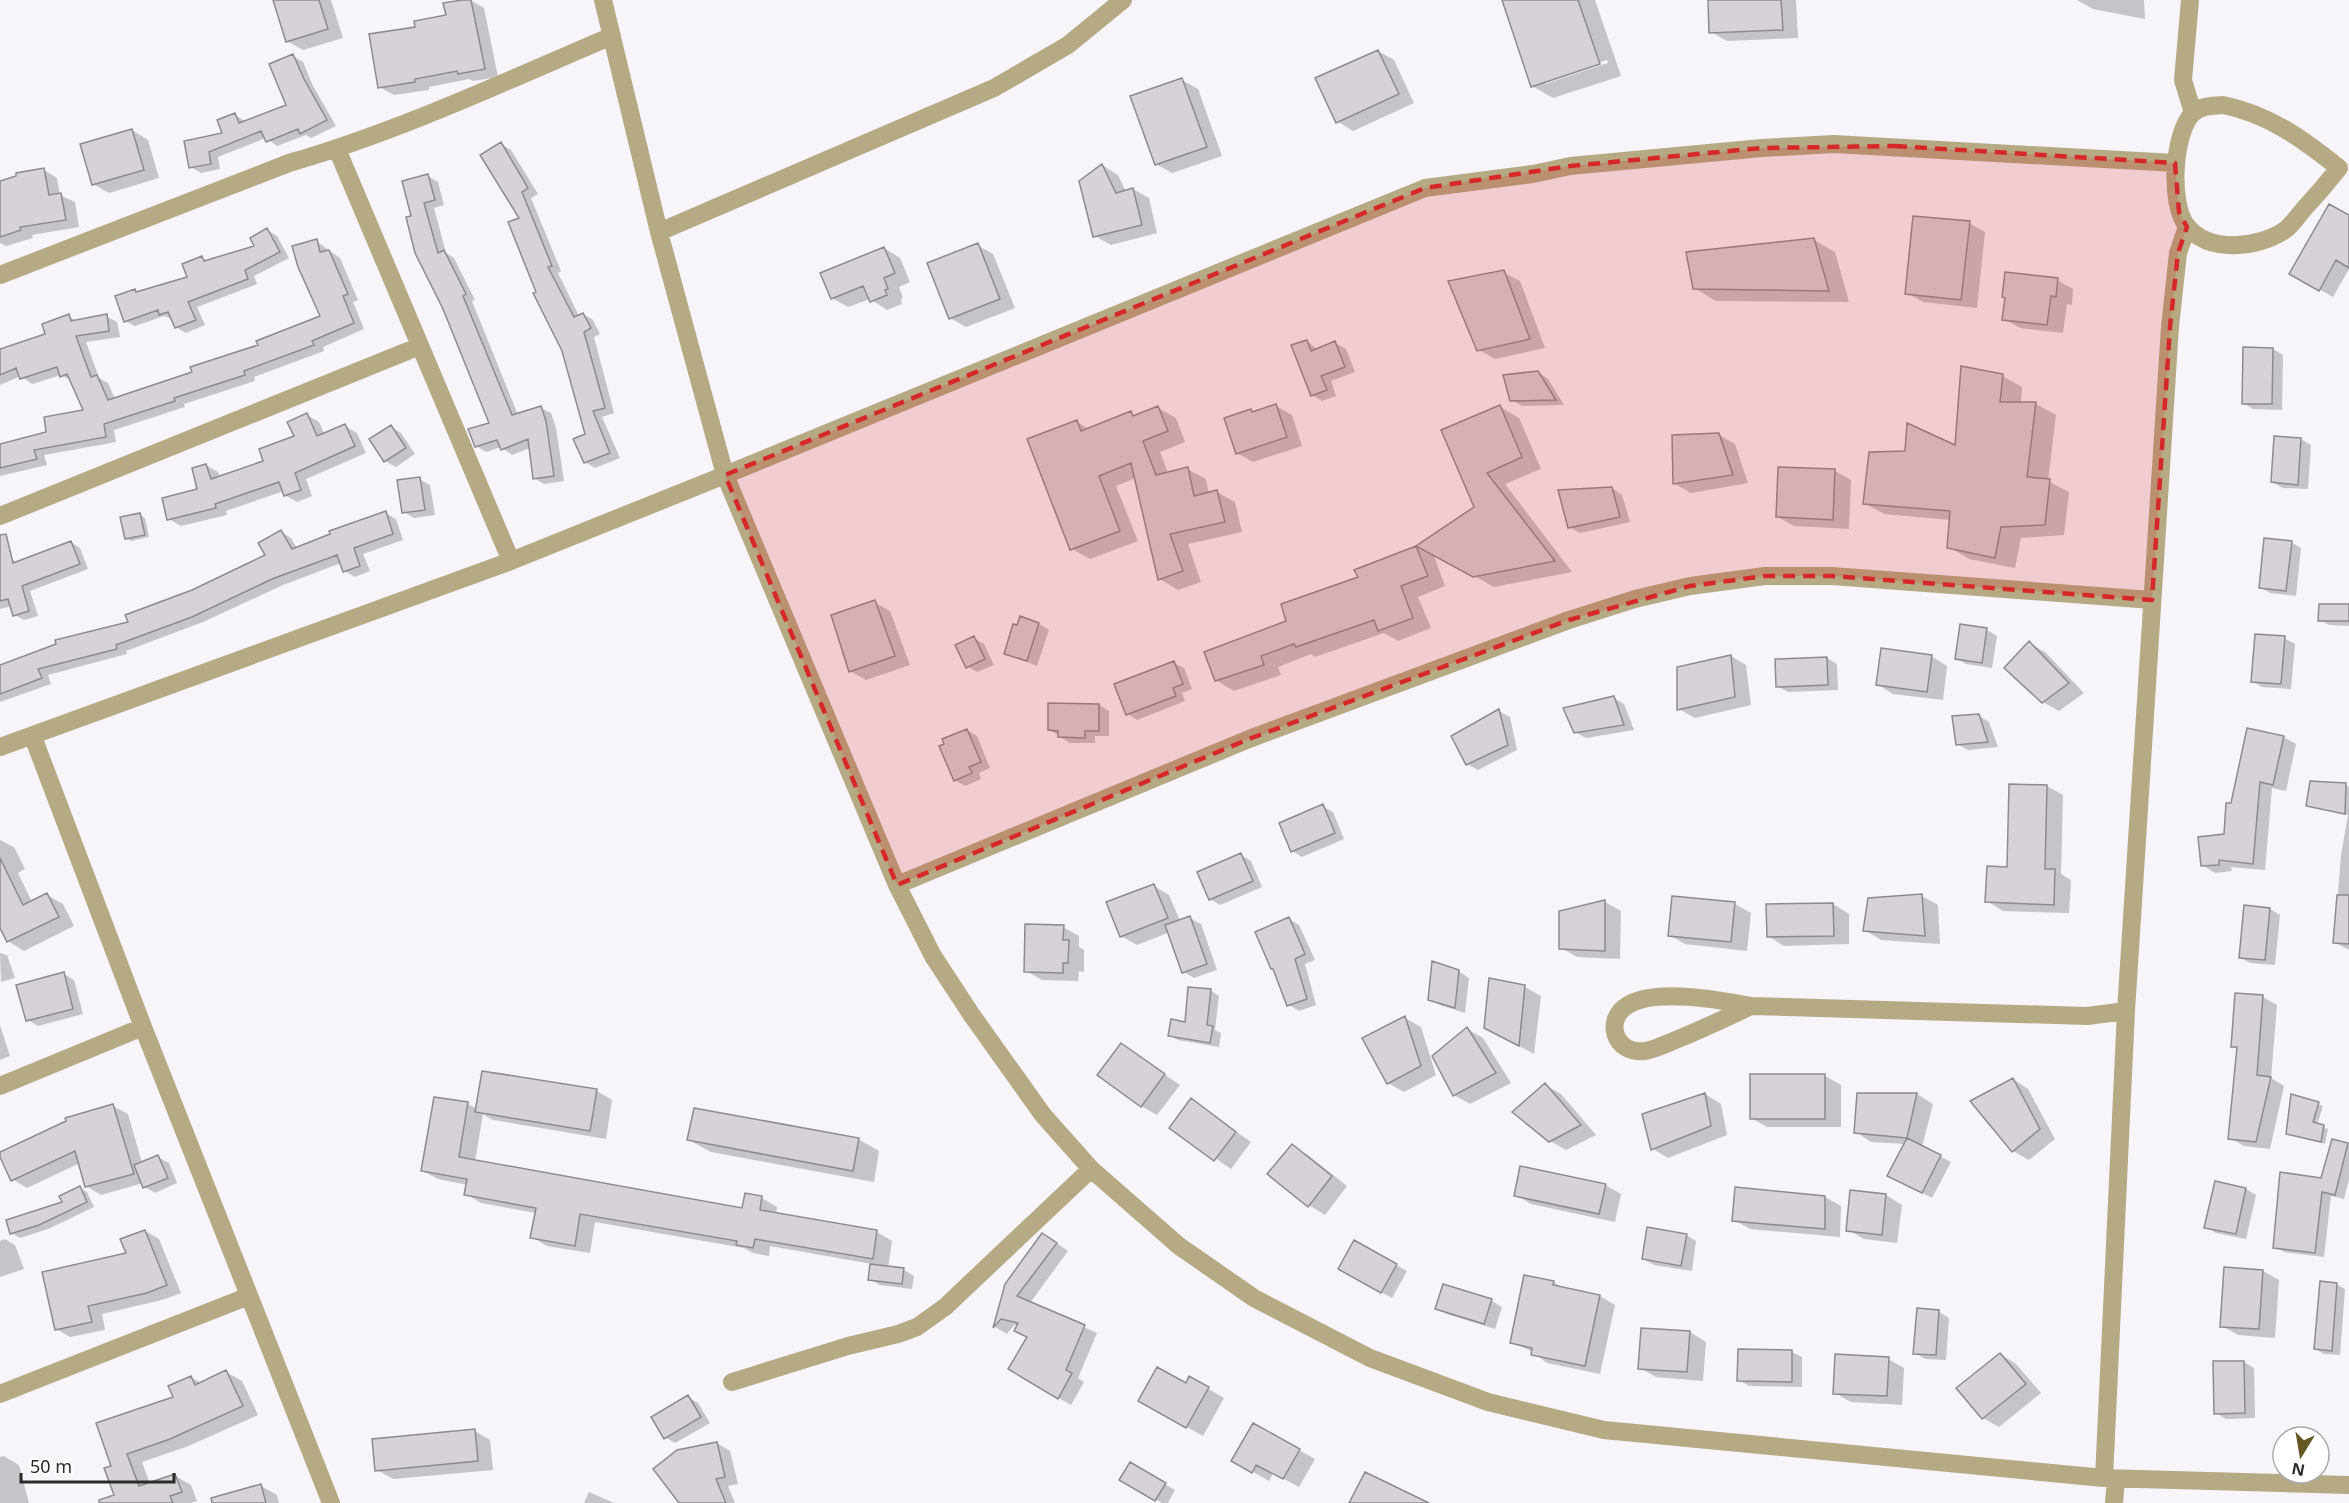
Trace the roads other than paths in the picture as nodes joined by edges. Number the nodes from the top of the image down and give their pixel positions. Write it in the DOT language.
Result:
graph roads {
  1 [pos="603,0"];
  2 [pos="1123,0"];
  3 [pos="2190,0"];
  4 [pos="612,36"];
  5 [pos="2193,113"];
  6 [pos="338,149"];
  7 [pos="2175,163"];
  8 [pos="2344,168"];
  9 [pos="2187,227"];
  10 [pos="659,231"];
  11 [pos="0,275"];
  12 [pos="420,346"];
  13 [pos="725,475"];
  14 [pos="0,516"];
  15 [pos="511,561"];
  16 [pos="2152,600"];
  17 [pos="33,736"];
  18 [pos="0,747"];
  19 [pos="897,885"];
  20 [pos="1751,1006"];
  21 [pos="2127,1011"];
  22 [pos="143,1028"];
  23 [pos="0,1086"];
  24 [pos="1090,1169"];
  25 [pos="249,1296"];
  26 [pos="732,1382"];
  27 [pos="0,1394"];
  28 [pos="2110,1478"];
  29 [pos="2349,1485"];
  30 [pos="331,1503"];
  31 [pos="2114,1503"];
  1 -- 4 [label="street"];
  2 -- 10 [label="street"];
  3 -- 5 [label="street"];
  4 -- 6 [label="street"];
  4 -- 10 [label="street"];
  5 -- 7 [label="street"];
  5 -- 8 [label="street"];
  6 -- 11 [label="street"];
  6 -- 12 [label="street"];
  7 -- 9 [label="street"];
  7 -- 13 [label="street"];
  8 -- 9 [label="street"];
  9 -- 16 [label="street"];
  10 -- 13 [label="street"];
  12 -- 14 [label="street"];
  12 -- 15 [label="street"];
  13 -- 15 [label="street"];
  13 -- 19 [label="street"];
  15 -- 17 [label="street"];
  16 -- 19 [label="street"];
  16 -- 21 [label="street"];
  17 -- 18 [label="street"];
  17 -- 22 [label="street"];
  19 -- 24 [label="street"];
  20 -- 20 [label="street"];
  20 -- 21 [label="street"];
  21 -- 28 [label="street"];
  22 -- 23 [label="street"];
  22 -- 25 [label="street"];
  24 -- 26 [label="street"];
  24 -- 28 [label="street"];
  25 -- 27 [label="street"];
  25 -- 30 [label="street"];
  28 -- 29 [label="street"];
  28 -- 31 [label="street"];
}
